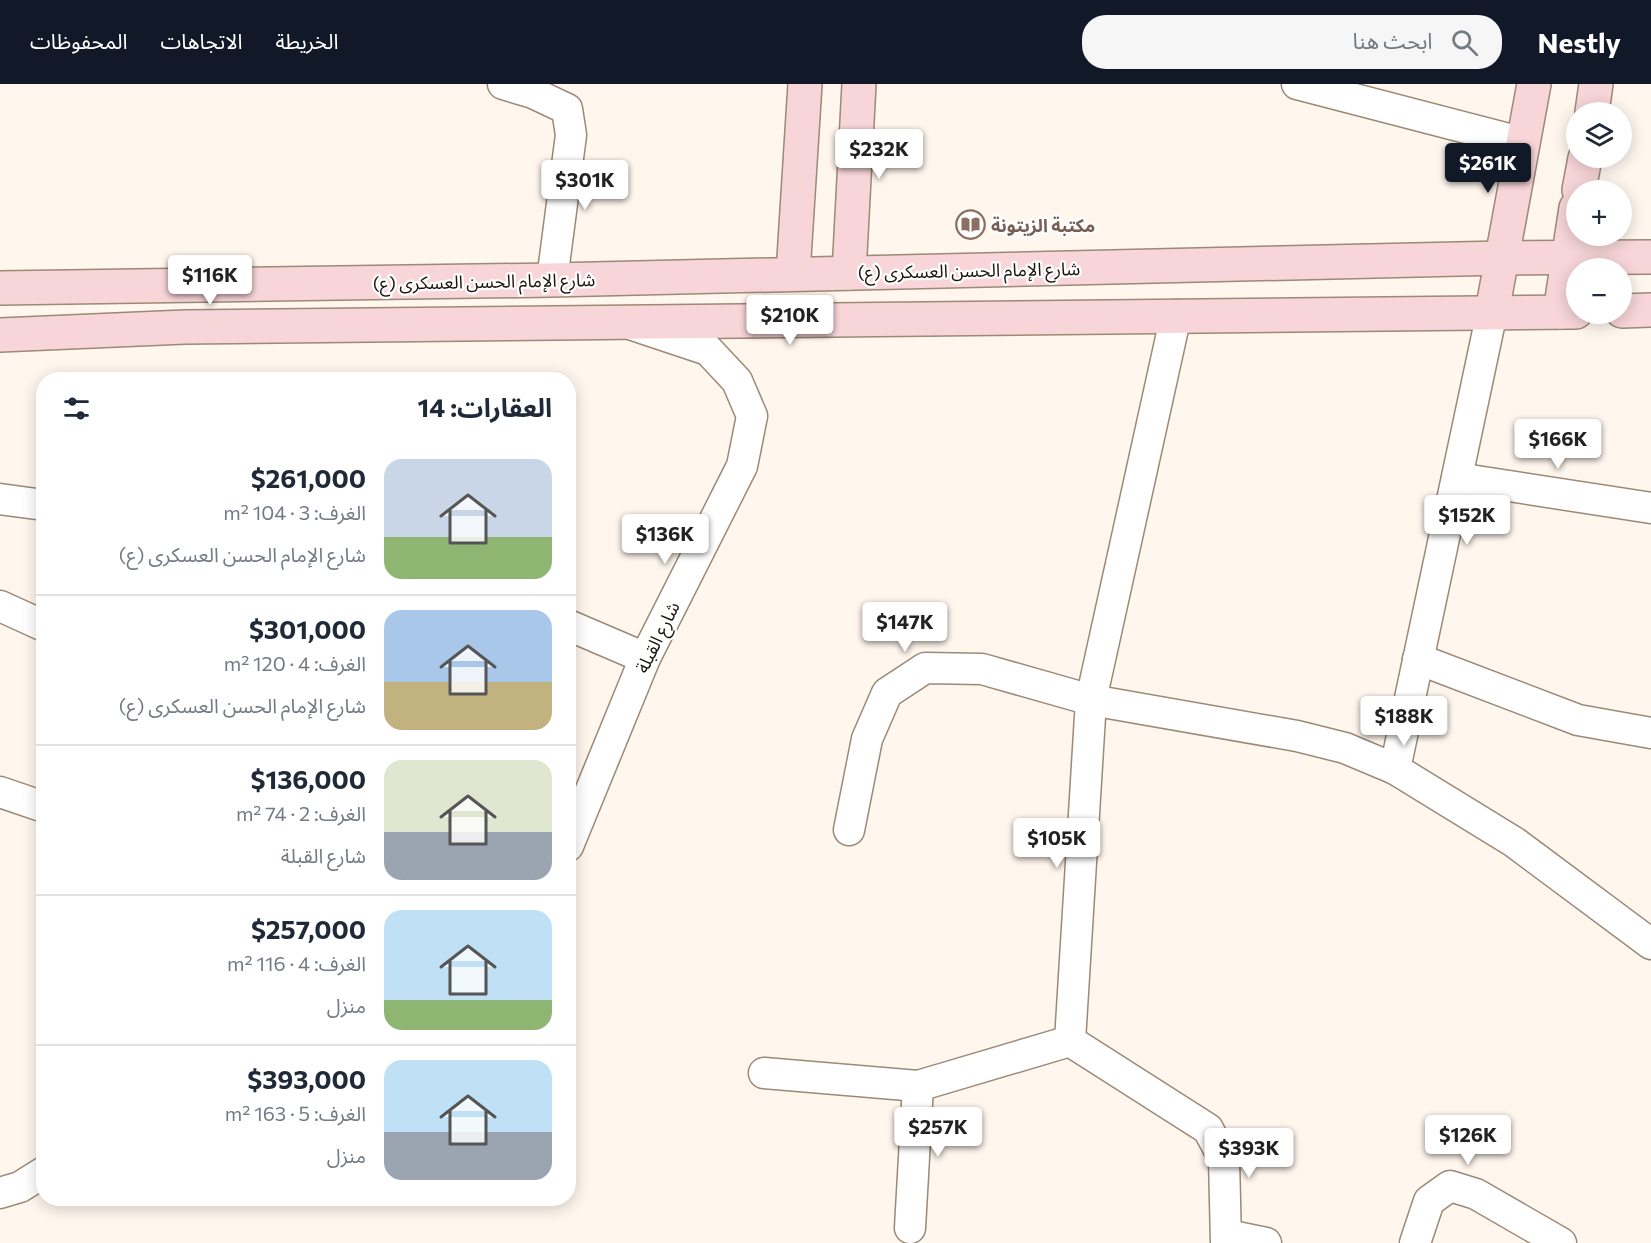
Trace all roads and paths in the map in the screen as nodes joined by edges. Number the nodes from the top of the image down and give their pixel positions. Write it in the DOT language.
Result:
graph roads {
  1 [pos="503,84"];
  2 [pos="805,84"];
  3 [pos="859,84"];
  4 [pos="1297,84"];
  5 [pos="1534,84"];
  6 [pos="1596,84"];
  7 [pos="1593,102"];
  8 [pos="1524,143"];
  9 [pos="1571,246"];
  10 [pos="1651,256"];
  11 [pos="1569,257"];
  12 [pos="1502,258"];
  13 [pos="849,273"];
  14 [pos="793,274"];
  15 [pos="552,280"];
  16 [pos="185,285"];
  17 [pos="0,288"];
  18 [pos="1651,310"];
  19 [pos="1632,311"];
  20 [pos="1492,312"];
  21 [pos="1566,312"];
  22 [pos="1176,315"];
  23 [pos="627,323"];
  24 [pos="184,327"];
  25 [pos="0,335"];
  26 [pos="1457,478"];
  27 [pos="0,499"];
  28 [pos="36,504"];
  29 [pos="1651,508"];
  30 [pos="0,606"];
  31 [pos="36,622"];
  32 [pos="576,628"];
  33 [pos="645,658"];
  34 [pos="1418,659"];
  35 [pos="1091,700"];
  36 [pos="1651,733"];
  37 [pos="1395,769"];
  38 [pos="0,792"];
  39 [pos="36,804"];
  40 [pos="576,826"];
  41 [pos="849,830"];
  42 [pos="1651,944"];
  43 [pos="1070,1041"];
  44 [pos="764,1073"];
  45 [pos="918,1086"];
  46 [pos="36,1177"];
  47 [pos="0,1193"];
  48 [pos="910,1228"];
  49 [pos="1227,1239"];
  50 [pos="1266,1243"];
  51 [pos="1415,1243"];
  52 [pos="1561,1243"];
  1 -- 15 [label="street"];
  2 -- 14 [label="main road"];
  3 -- 13 [label="main road"];
  4 -- 8 [label="street"];
  5 -- 8 [label="main road"];
  6 -- 7 [label="main road"];
  8 -- 12 [label="main road"];
  9 -- 11 [label="main road"];
  10 -- 11 [label="main road, شارع الإمام الحسن العسکری (ع)"];
  11 -- 12 [label="main road, شارع الإمام الحسن العسکری (ع)"];
  12 -- 13 [label="main road, شارع الإمام الحسن العسکری (ع)"];
  12 -- 20 [label="main road"];
  13 -- 14 [label="main road, شارع الإمام الحسن العسکری (ع)"];
  14 -- 15 [label="main road, شارع الإمام الحسن العسکری (ع)"];
  15 -- 16 [label="main road, شارع الإمام الحسن العسکری (ع)"];
  16 -- 17 [label="main road, شارع الإمام الحسن العسکری (ع)"];
  16 -- 24 [label="main road"];
  18 -- 19 [label="main road"];
  20 -- 21 [label="main road"];
  20 -- 22 [label="main road"];
  20 -- 26 [label="street"];
  22 -- 23 [label="main road"];
  22 -- 35 [label="street"];
  23 -- 24 [label="main road"];
  23 -- 33 [label="street, شارع القبلة"];
  24 -- 25 [label="main road"];
  26 -- 29 [label="street"];
  26 -- 34 [label="street"];
  27 -- 28 [label="street"];
  30 -- 31 [label="street"];
  32 -- 33 [label="street"];
  33 -- 40 [label="street, شارع القبلة"];
  34 -- 36 [label="street"];
  34 -- 37 [label="street"];
  35 -- 37 [label="street"];
  35 -- 41 [label="street"];
  35 -- 43 [label="street"];
  37 -- 42 [label="street"];
  38 -- 39 [label="street"];
  43 -- 45 [label="street"];
  43 -- 49 [label="street"];
  44 -- 45 [label="street"];
  45 -- 48 [label="street"];
  46 -- 47 [label="street"];
  49 -- 50 [label="street"];
  51 -- 52 [label="street"];
}
